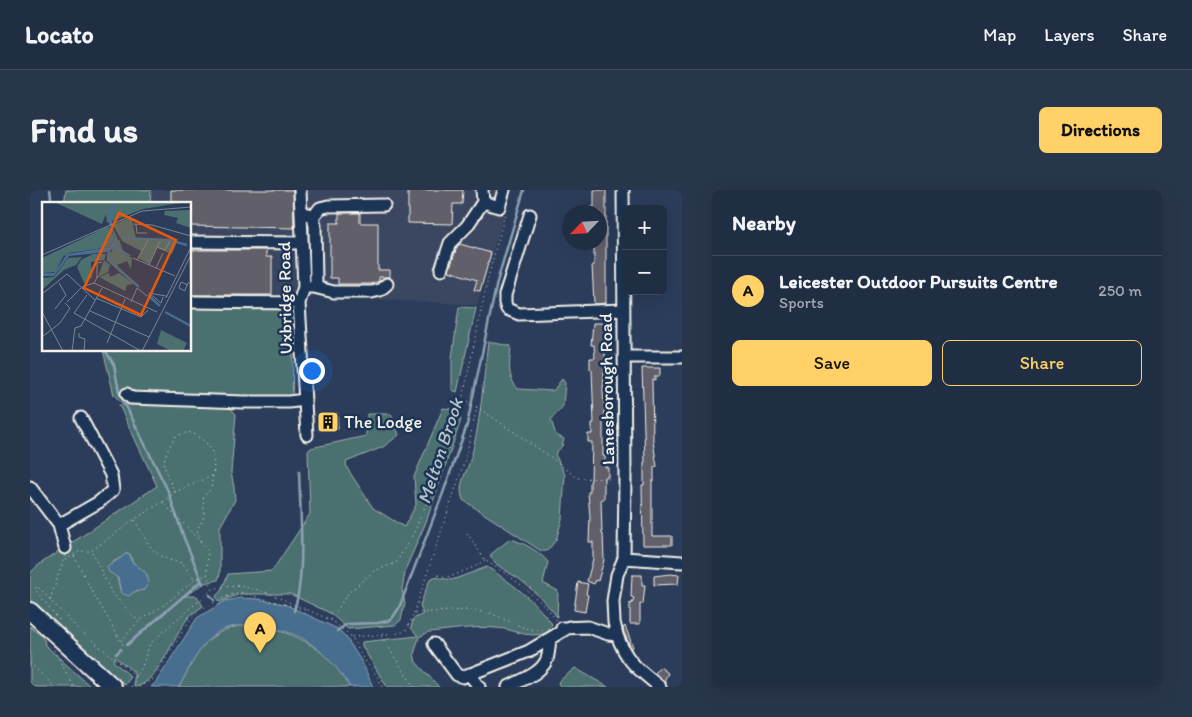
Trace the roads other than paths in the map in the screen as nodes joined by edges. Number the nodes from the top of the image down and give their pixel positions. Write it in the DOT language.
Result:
graph roads {
  1 [pos="300,190"];
  2 [pos="482,190"];
  3 [pos="504,190"];
  4 [pos="623,190"];
  5 [pos="483,202"];
  6 [pos="384,205"];
  7 [pos="301,214"];
  8 [pos="530,215"];
  9 [pos="313,217"];
  10 [pos="191,242"];
  11 [pos="302,243"];
  12 [pos="441,270"];
  13 [pos="386,284"];
  14 [pos="309,287"];
  15 [pos="191,302"];
  16 [pos="299,303"];
  17 [pos="623,310"];
  18 [pos="625,357"];
  19 [pos="682,357"];
  20 [pos="127,394"];
  21 [pos="305,400"];
  22 [pos="81,418"];
  23 [pos="307,435"];
  24 [pos="30,486"];
  25 [pos="59,525"];
  26 [pos="68,554"];
  27 [pos="624,558"];
  28 [pos="682,562"];
  29 [pos="30,611"];
  30 [pos="558,631"];
  31 [pos="617,634"];
  32 [pos="434,644"];
  33 [pos="469,674"];
  34 [pos="113,687"];
  35 [pos="479,687"];
  36 [pos="508,687"];
  37 [pos="660,687"];
  1 -- 7 [label="street, Uxbridge Road"];
  2 -- 5 [label="street"];
  3 -- 5 [label="street"];
  4 -- 17 [label="street, Lanesborough Road"];
  5 -- 12 [label="street"];
  6 -- 9 [label="street"];
  7 -- 9 [label="street"];
  7 -- 11 [label="street, Uxbridge Road"];
  8 -- 17 [label="street"];
  9 -- 14 [label="street"];
  10 -- 11 [label="street"];
  11 -- 14 [label="street, Uxbridge Road"];
  13 -- 14 [label="street"];
  14 -- 16 [label="street, Uxbridge Road"];
  15 -- 16 [label="street"];
  16 -- 21 [label="street, Uxbridge Road"];
  17 -- 18 [label="street, Lanesborough Road"];
  18 -- 19 [label="street"];
  18 -- 27 [label="street, Lanesborough Road"];
  20 -- 21 [label="street"];
  21 -- 23 [label="street, Uxbridge Road"];
  22 -- 25 [label="street"];
  24 -- 25 [label="street"];
  25 -- 26 [label="street"];
  27 -- 28 [label="street"];
  27 -- 31 [label="street, Lanesborough Road"];
  29 -- 34 [label="highway"];
  30 -- 31 [label="street"];
  30 -- 33 [label="street"];
  30 -- 36 [label="street"];
  31 -- 37 [label="street, Lanesborough Road"];
  32 -- 33 [label="street"];
  33 -- 35 [label="street"];
}
